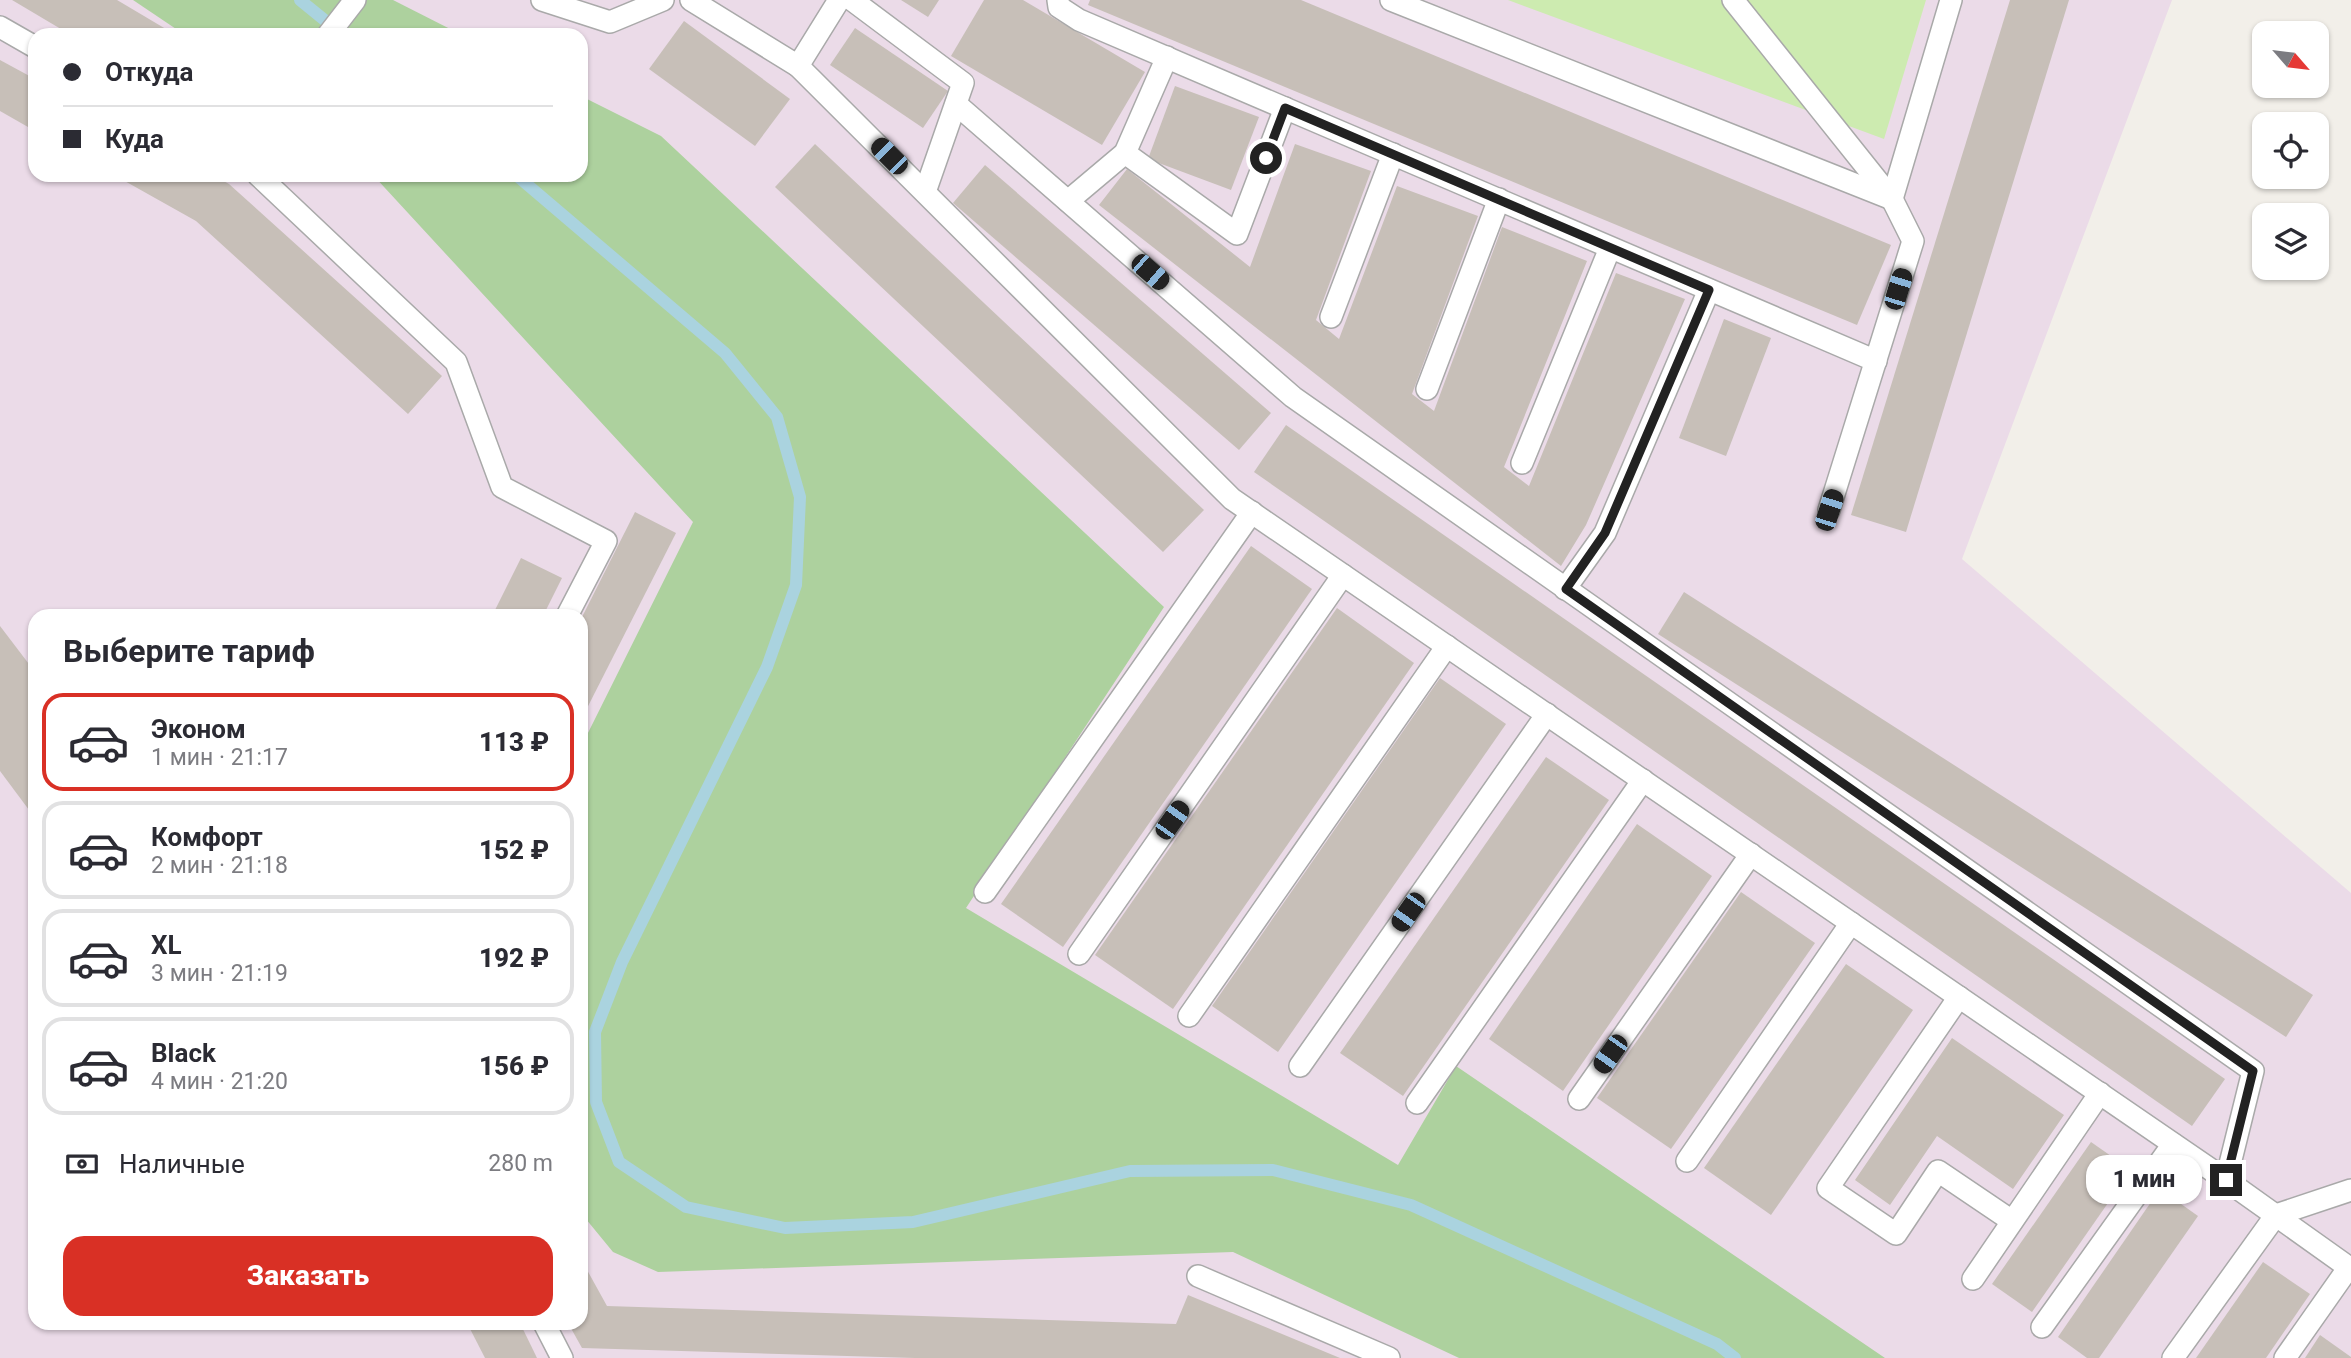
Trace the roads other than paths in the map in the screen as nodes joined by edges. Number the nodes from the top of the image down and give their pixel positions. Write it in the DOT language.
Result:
graph roads {
  1 [pos="355,0"];
  2 [pos="542,0"];
  3 [pos="663,0"];
  4 [pos="691,0"];
  5 [pos="839,0"];
  6 [pos="852,0"];
  7 [pos="1058,0"];
  8 [pos="1391,0"];
  9 [pos="1733,0"];
  10 [pos="1951,0"];
  11 [pos="0,27"];
  12 [pos="333,28"];
  13 [pos="28,43"];
  14 [pos="1167,57"];
  15 [pos="799,66"];
  16 [pos="956,104"];
  17 [pos="1285,108"];
  18 [pos="1125,153"];
  19 [pos="1393,154"];
  20 [pos="265,182"];
  21 [pos="925,192"];
  22 [pos="1499,199"];
  23 [pos="1892,199"];
  24 [pos="1068,201"];
  25 [pos="1610,248"];
  26 [pos="1709,290"];
  27 [pos="1331,317"];
  28 [pos="1876,361"];
  29 [pos="1427,389"];
  30 [pos="1522,463"];
  31 [pos="1829,510"];
  32 [pos="1252,512"];
  33 [pos="1343,575"];
  34 [pos="1566,589"];
  35 [pos="571,609"];
  36 [pos="1447,646"];
  37 [pos="1547,714"];
  38 [pos="1643,780"];
  39 [pos="1751,854"];
  40 [pos="985,892"];
  41 [pos="1851,923"];
  42 [pos="1079,954"];
  43 [pos="1959,997"];
  44 [pos="1189,1016"];
  45 [pos="1300,1066"];
  46 [pos="2100,1093"];
  47 [pos="1579,1098"];
  48 [pos="1417,1103"];
  49 [pos="2173,1144"];
  50 [pos="1687,1161"];
  51 [pos="2226,1180"];
  52 [pos="2351,1191"];
  53 [pos="2276,1215"];
  54 [pos="2012,1221"];
  55 [pos="2350,1268"];
  56 [pos="1198,1276"];
  57 [pos="1973,1279"];
  58 [pos="2042,1327"];
  59 [pos="548,1330"];
  60 [pos="562,1358"];
  61 [pos="1389,1358"];
  62 [pos="2172,1358"];
  63 [pos="2285,1358"];
  1 -- 12 [label="lane"];
  2 -- 3 [label="lane"];
  4 -- 15 [label="lane"];
  5 -- 15 [label="lane"];
  6 -- 16 [label="lane"];
  7 -- 14 [label="lane"];
  8 -- 23 [label="lane"];
  9 -- 23 [label="lane"];
  10 -- 23 [label="lane"];
  11 -- 13 [label="lane"];
  14 -- 17 [label="lane"];
  14 -- 18 [label="lane"];
  15 -- 21 [label="lane"];
  16 -- 21 [label="lane"];
  16 -- 24 [label="lane"];
  17 -- 18 [label="lane"];
  17 -- 19 [label="lane"];
  18 -- 24 [label="lane"];
  19 -- 22 [label="lane"];
  19 -- 27 [label="lane"];
  20 -- 35 [label="lane"];
  21 -- 32 [label="lane"];
  22 -- 25 [label="lane"];
  22 -- 29 [label="lane"];
  23 -- 28 [label="lane"];
  24 -- 34 [label="lane"];
  25 -- 26 [label="lane"];
  25 -- 30 [label="lane"];
  26 -- 28 [label="lane"];
  26 -- 34 [label="lane"];
  28 -- 31 [label="lane"];
  32 -- 33 [label="lane"];
  32 -- 40 [label="lane"];
  33 -- 36 [label="lane"];
  33 -- 42 [label="lane"];
  34 -- 51 [label="lane"];
  36 -- 37 [label="lane"];
  36 -- 44 [label="lane"];
  37 -- 38 [label="lane"];
  37 -- 45 [label="lane"];
  38 -- 39 [label="lane"];
  38 -- 48 [label="lane"];
  39 -- 41 [label="lane"];
  39 -- 47 [label="lane"];
  41 -- 43 [label="lane"];
  41 -- 50 [label="lane"];
  43 -- 46 [label="lane"];
  43 -- 54 [label="lane"];
  46 -- 49 [label="lane"];
  46 -- 54 [label="lane"];
  49 -- 51 [label="lane"];
  49 -- 58 [label="lane"];
  51 -- 53 [label="lane"];
  52 -- 53 [label="lane"];
  53 -- 55 [label="lane"];
  53 -- 62 [label="lane"];
  54 -- 57 [label="lane"];
  55 -- 63 [label="lane"];
  56 -- 61 [label="lane"];
  59 -- 60 [label="lane"];
}
